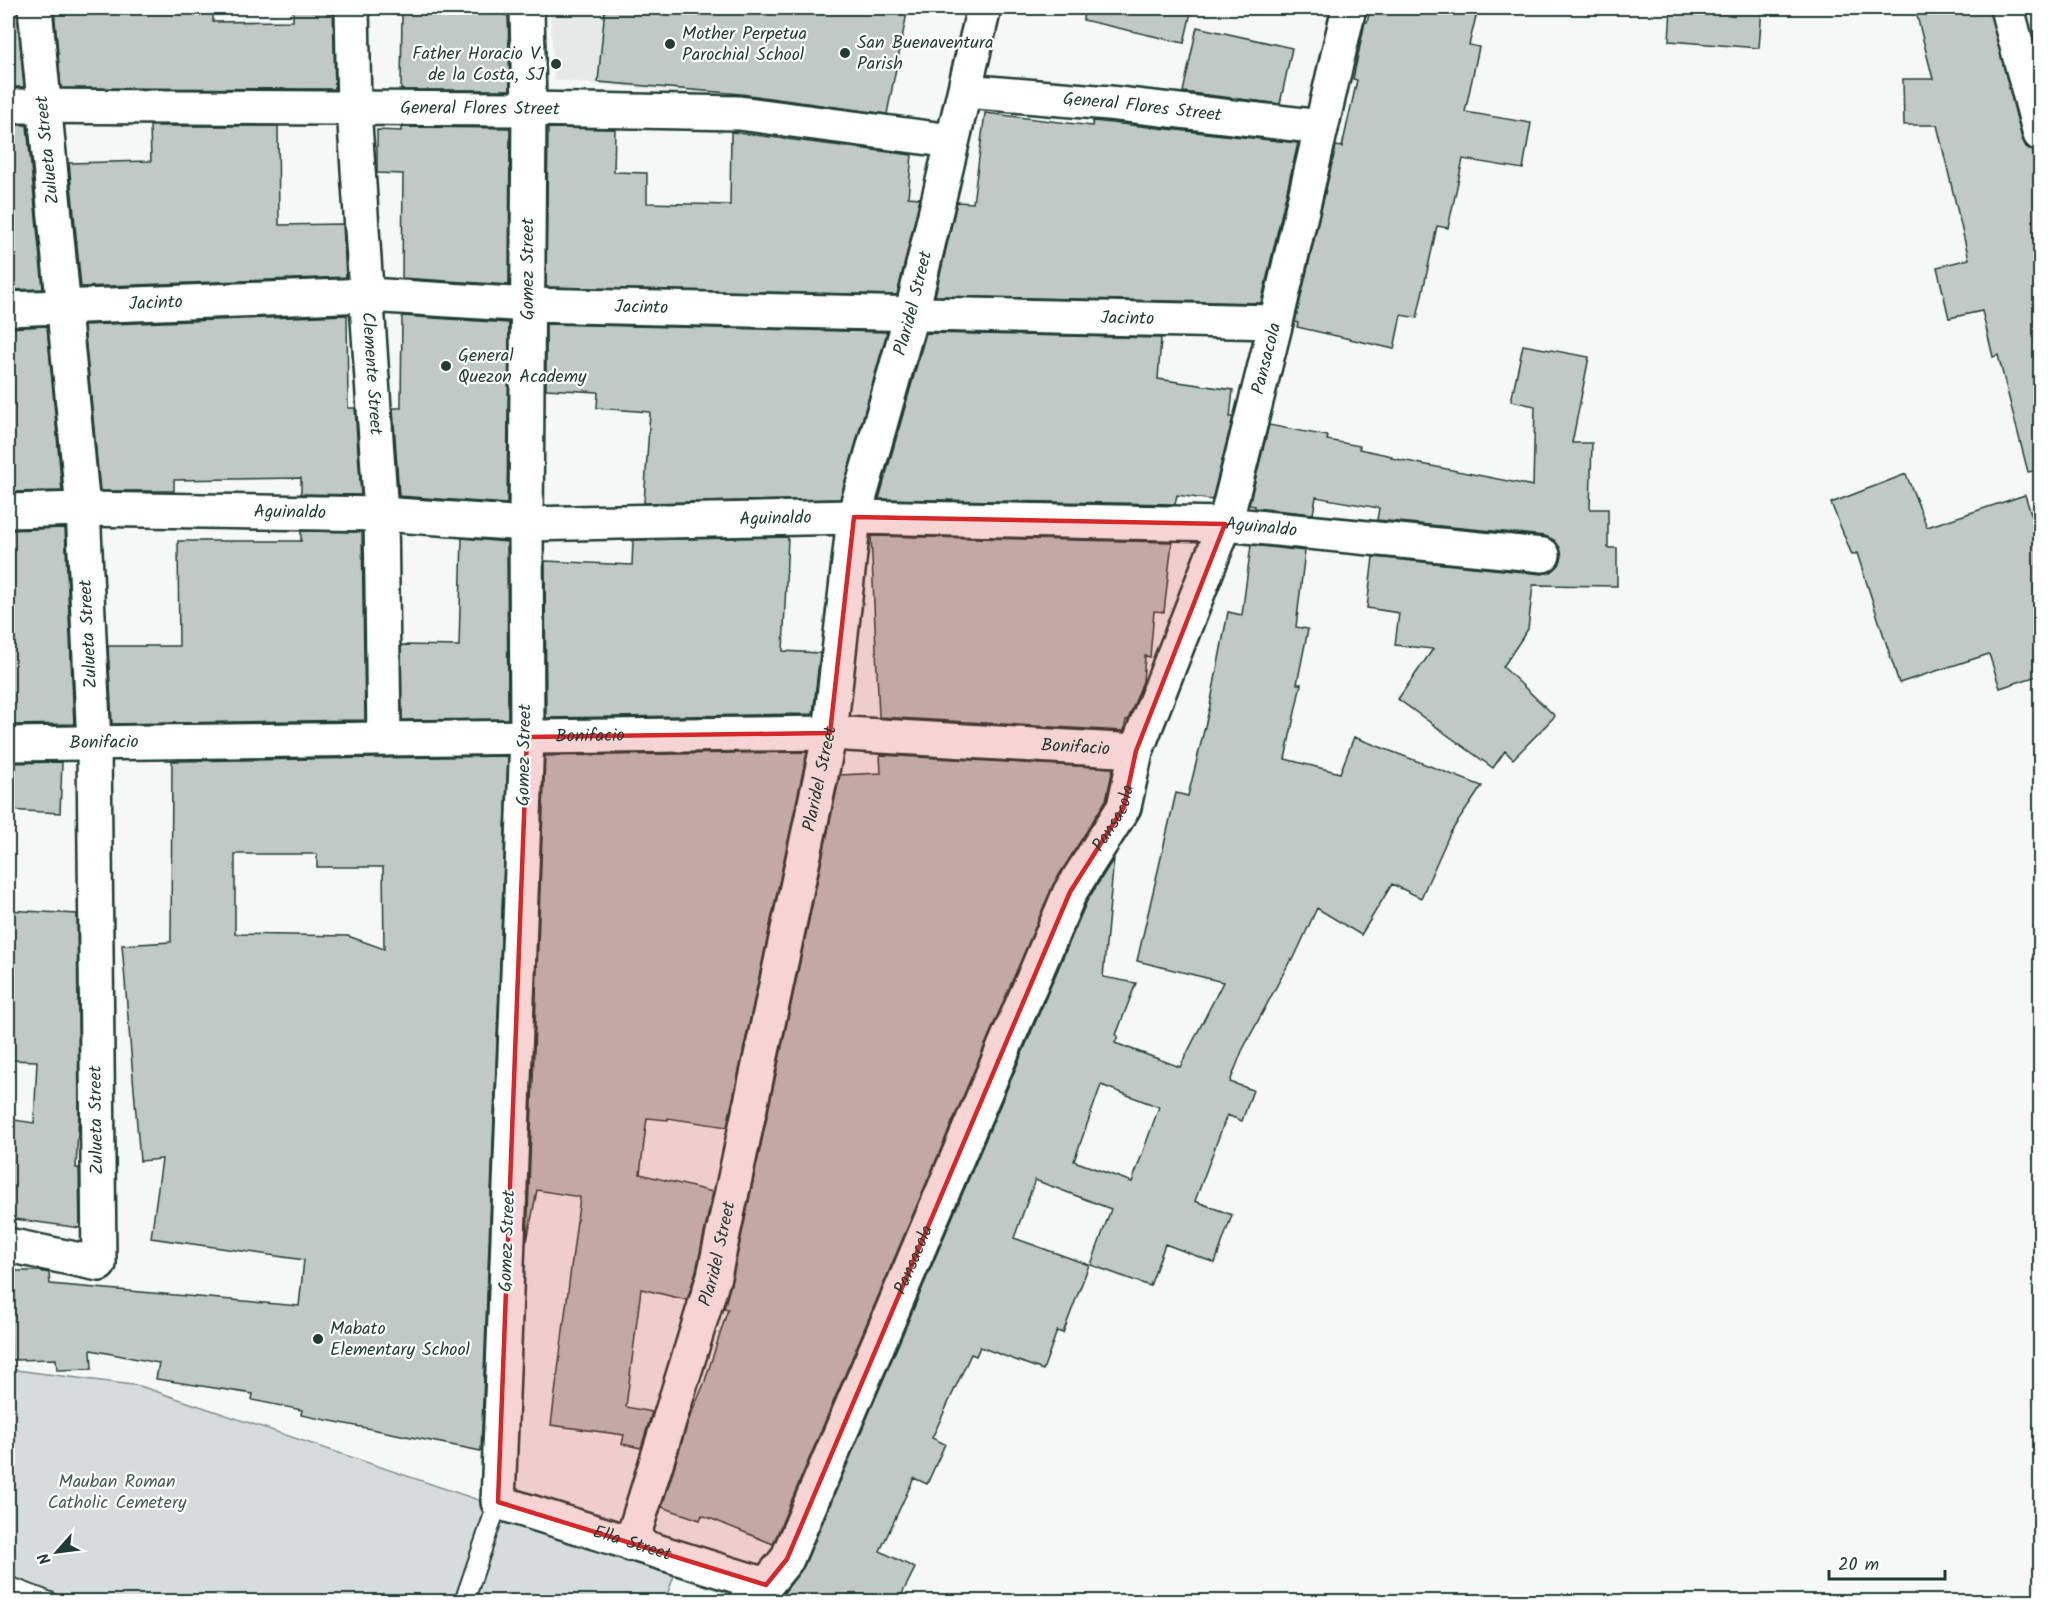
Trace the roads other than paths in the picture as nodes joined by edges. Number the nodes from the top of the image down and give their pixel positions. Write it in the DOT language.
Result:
graph roads {
  1 [pos="35,8"];
  2 [pos="352,8"];
  3 [pos="526,8"];
  4 [pos="984,8"];
  5 [pos="1349,8"];
  6 [pos="2007,8"];
  7 [pos="965,92"];
  8 [pos="8,106"];
  9 [pos="44,107"];
  10 [pos="354,109"];
  11 [pos="529,109"];
  12 [pos="1321,127"];
  13 [pos="2040,134"];
  14 [pos="951,141"];
  15 [pos="368,295"];
  16 [pos="528,305"];
  17 [pos="64,308"];
  18 [pos="8,309"];
  19 [pos="912,312"];
  20 [pos="1276,322"];
  21 [pos="83,509"];
  22 [pos="8,511"];
  23 [pos="381,514"];
  24 [pos="854,517"];
  25 [pos="526,524"];
  26 [pos="1225,524"];
  27 [pos="1543,555"];
  28 [pos="830,733"];
  29 [pos="527,736"];
  30 [pos="384,739"];
  31 [pos="8,744"];
  32 [pos="93,744"];
  33 [pos="1136,751"];
  34 [pos="8,1245"];
  35 [pos="498,1502"];
  36 [pos="631,1544"];
  37 [pos="8,1586"];
  38 [pos="758,1596"];
  39 [pos="51,1602"];
  40 [pos="464,1602"];
  1 -- 9 [label="street, Zulueta Street"];
  2 -- 10 [label="street, Clemente Street"];
  3 -- 11 [label="street, Gomez Street"];
  4 -- 7 [label="street, Plaridel Street"];
  5 -- 12 [label="street, Pansacola"];
  6 -- 13 [label="street"];
  7 -- 12 [label="street, General Flores Street"];
  7 -- 14 [label="street, Plaridel Street"];
  8 -- 9 [label="street, General Flores Street"];
  9 -- 10 [label="street, General Flores Street"];
  9 -- 17 [label="street, Zulueta Street"];
  10 -- 11 [label="street, General Flores Street"];
  10 -- 15 [label="street, Clemente Street"];
  11 -- 14 [label="street, General Flores Street"];
  11 -- 16 [label="street, Gomez Street"];
  12 -- 20 [label="street, Pansacola"];
  14 -- 19 [label="street, Plaridel Street"];
  15 -- 16 [label="street, Jacinto"];
  15 -- 17 [label="street, Jacinto"];
  15 -- 23 [label="street, Clemente Street"];
  16 -- 19 [label="street, Jacinto"];
  16 -- 25 [label="street, Gomez Street"];
  17 -- 18 [label="street, Jacinto"];
  17 -- 21 [label="street, Zulueta Street"];
  19 -- 20 [label="street, Jacinto"];
  19 -- 24 [label="street, Plaridel Street"];
  20 -- 26 [label="street, Pansacola"];
  21 -- 22 [label="street, Aguinaldo"];
  21 -- 23 [label="street, Aguinaldo"];
  21 -- 32 [label="street, Zulueta Street"];
  23 -- 25 [label="street, Aguinaldo"];
  23 -- 30 [label="street, Clemente Street"];
  24 -- 25 [label="street, Aguinaldo"];
  24 -- 26 [label="street, Aguinaldo"];
  24 -- 28 [label="street, Plaridel Street"];
  25 -- 29 [label="street, Gomez Street"];
  26 -- 27 [label="street, Aguinaldo"];
  26 -- 33 [label="street, Pansacola"];
  28 -- 29 [label="street, Bonifacio"];
  28 -- 33 [label="street, Bonifacio"];
  28 -- 36 [label="street, Plaridel Street"];
  29 -- 30 [label="street, Bonifacio"];
  29 -- 35 [label="street, Gomez Street"];
  30 -- 32 [label="street, Bonifacio"];
  31 -- 32 [label="street, Bonifacio"];
  32 -- 34 [label="street, Zulueta Street"];
  33 -- 38 [label="street, Pansacola"];
  35 -- 36 [label="street, Ella Street"];
  35 -- 40 [label="lane"];
  36 -- 38 [label="street, Ella Street"];
  37 -- 39 [label="lane"];
}
